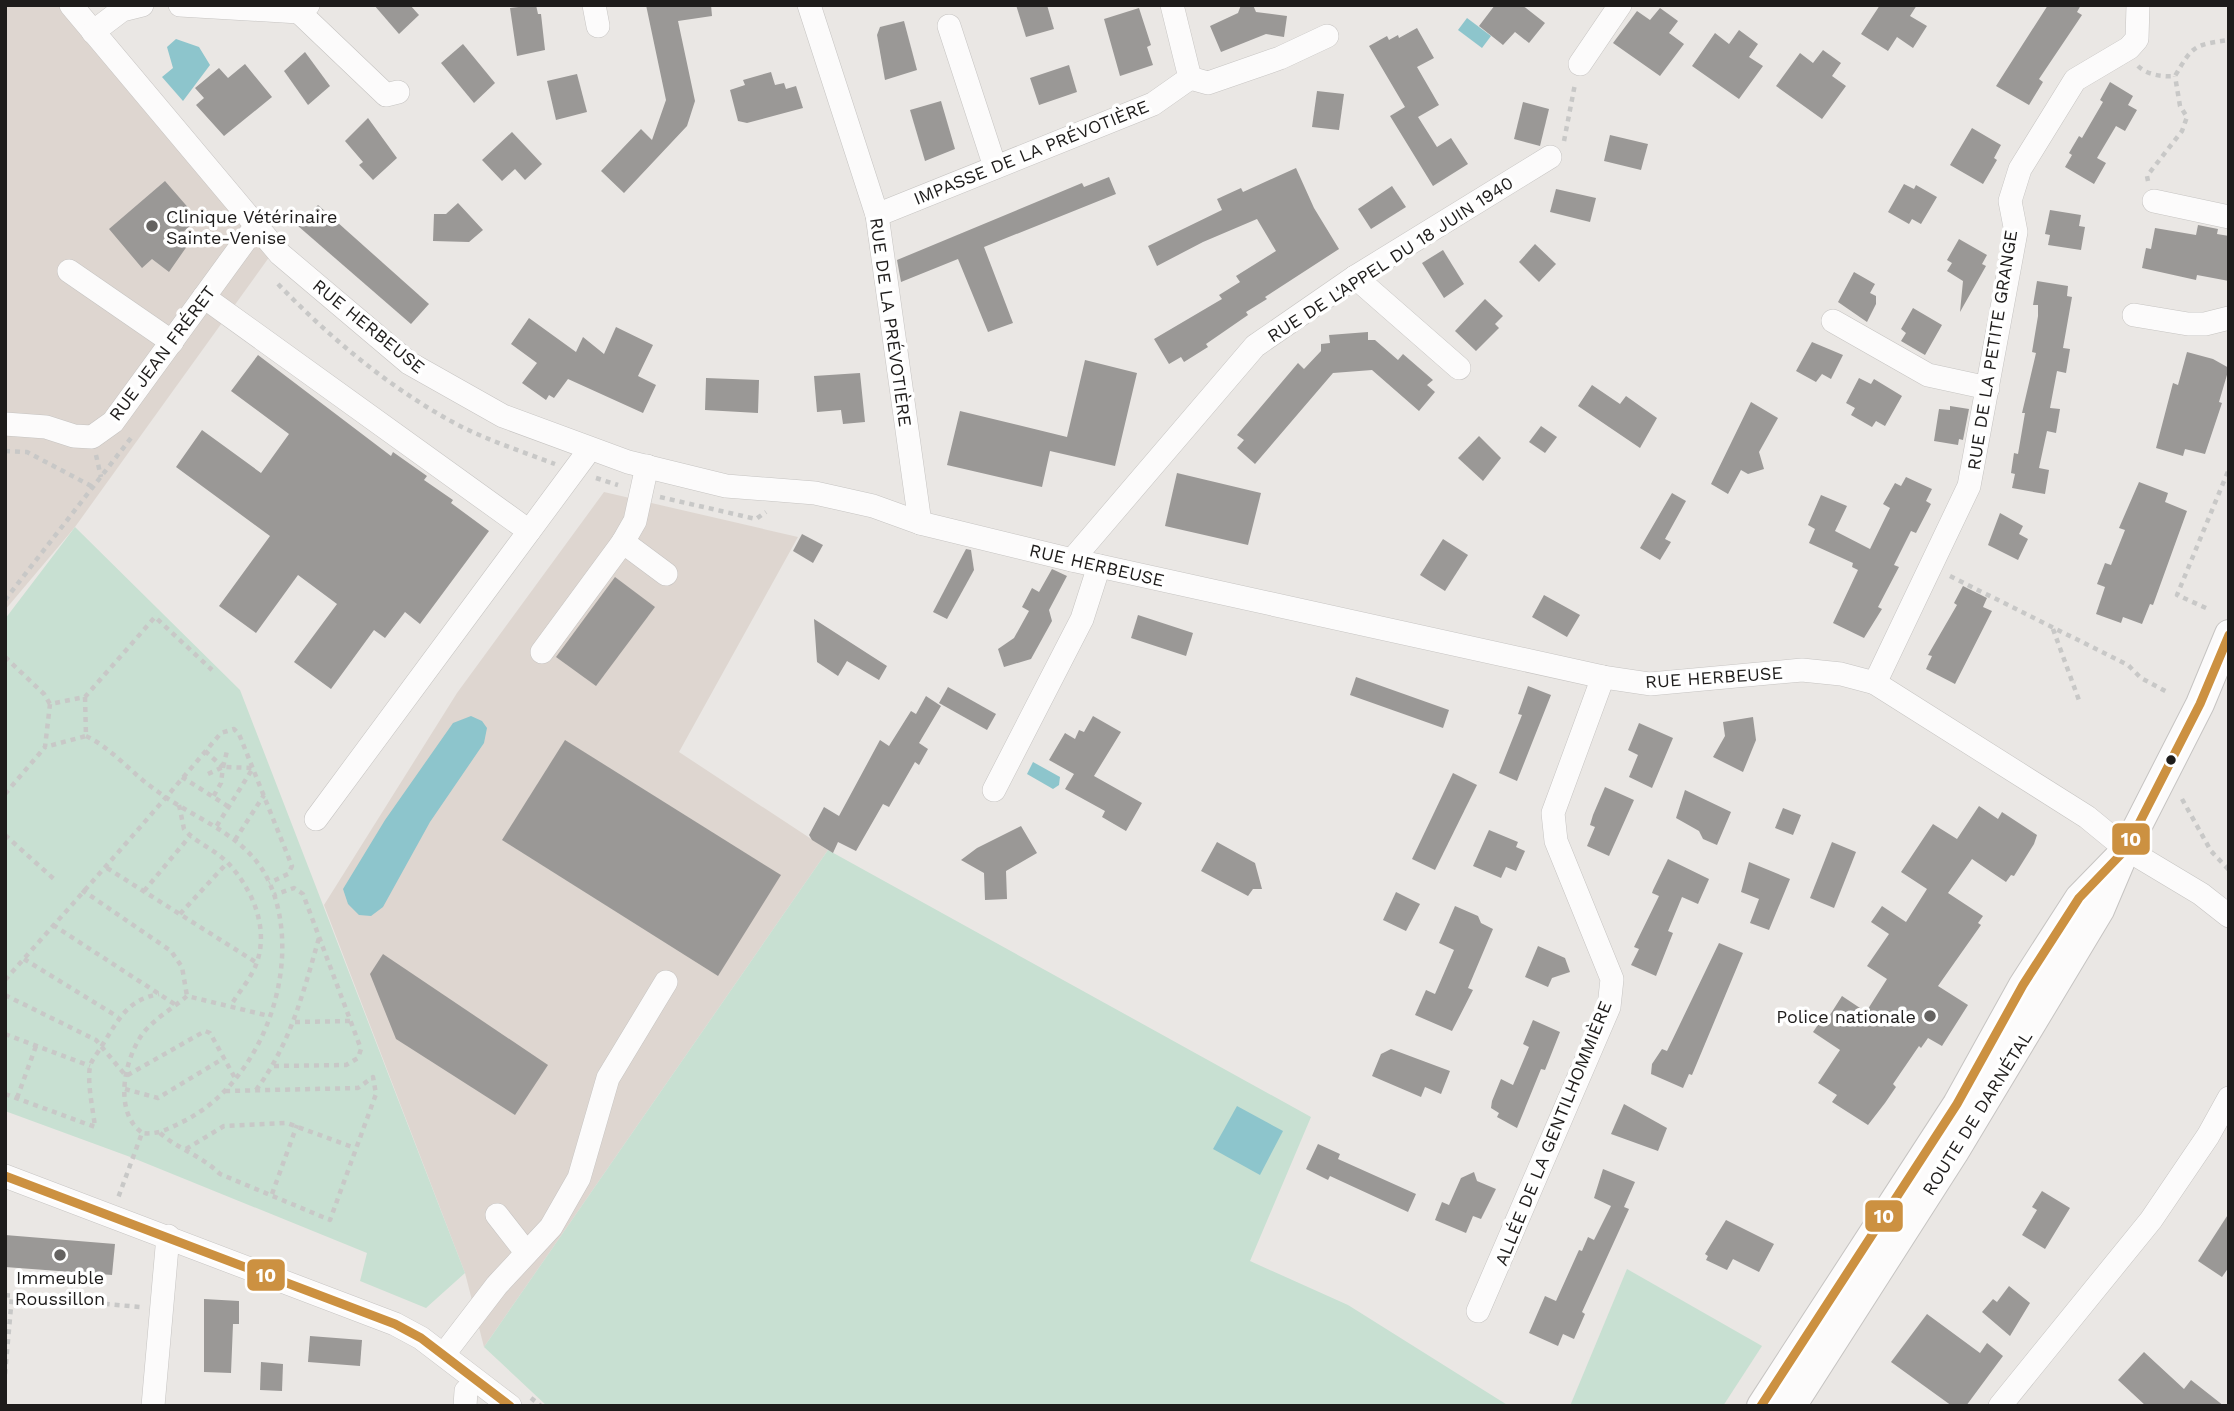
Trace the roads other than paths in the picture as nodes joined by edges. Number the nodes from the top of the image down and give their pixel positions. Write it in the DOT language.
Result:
graph roads {
  1 [pos="71,5"];
  2 [pos="142,5"];
  3 [pos="180,5"];
  4 [pos="809,5"];
  5 [pos="1172,5"];
  6 [pos="1620,5"];
  7 [pos="2138,5"];
  8 [pos="304,9"];
  9 [pos="949,26"];
  10 [pos="93,32"];
  11 [pos="1327,36"];
  12 [pos="1580,64"];
  13 [pos="1190,78"];
  14 [pos="398,92"];
  15 [pos="1550,157"];
  16 [pos="995,167"];
  17 [pos="2154,201"];
  18 [pos="877,215"];
  19 [pos="2229,217"];
  20 [pos="255,227"];
  21 [pos="69,271"];
  22 [pos="1355,277"];
  23 [pos="204,297"];
  24 [pos="2134,315"];
  25 [pos="2229,317"];
  26 [pos="1833,321"];
  27 [pos="172,342"];
  28 [pos="1460,368"];
  29 [pos="1988,388"];
  30 [pos="5,424"];
  31 [pos="590,449"];
  32 [pos="647,466"];
  33 [pos="920,523"];
  34 [pos="529,531"];
  35 [pos="623,542"];
  36 [pos="1072,560"];
  37 [pos="1099,566"];
  38 [pos="666,574"];
  39 [pos="2229,634"];
  40 [pos="542,652"];
  41 [pos="1603,677"];
  42 [pos="1875,683"];
  43 [pos="995,790"];
  44 [pos="316,819"];
  45 [pos="2126,849"];
  46 [pos="2229,916"];
  47 [pos="666,982"];
  48 [pos="2229,1098"];
  49 [pos="5,1176"];
  50 [pos="497,1216"];
  51 [pos="168,1236"];
  52 [pos="526,1252"];
  53 [pos="1478,1311"];
  54 [pos="444,1354"];
  55 [pos="153,1406"];
  56 [pos="510,1406"];
  57 [pos="1761,1406"];
  58 [pos="1792,1406"];
  59 [pos="2000,1406"];
  1 -- 10 [label="street, RUE HERBEUSE"];
  2 -- 10 [label="street"];
  3 -- 8 [label="street"];
  4 -- 18 [label="street, RUE DE LA PRÉVOTIÈRE"];
  5 -- 13 [label="street"];
  6 -- 12 [label="street"];
  7 -- 29 [label="street, RUE DE LA PETITE GRANGE"];
  8 -- 14 [label="street"];
  9 -- 16 [label="street"];
  10 -- 20 [label="street, RUE HERBEUSE"];
  11 -- 13 [label="street"];
  13 -- 16 [label="street, IMPASSE DE LA PRÉVOTIÈRE"];
  15 -- 22 [label="street, RUE DE L'APPEL DU 18 JUIN 1940"];
  16 -- 18 [label="street, IMPASSE DE LA PRÉVOTIÈRE"];
  17 -- 19 [label="street"];
  18 -- 33 [label="street, RUE DE LA PRÉVOTIÈRE"];
  20 -- 23 [label="street, RUE JEAN FRÉRET"];
  20 -- 31 [label="street, RUE HERBEUSE"];
  21 -- 27 [label="street"];
  22 -- 28 [label="street"];
  22 -- 36 [label="street, RUE DE L'APPEL DU 18 JUIN 1940"];
  23 -- 27 [label="street, RUE JEAN FRÉRET"];
  23 -- 34 [label="street"];
  24 -- 25 [label="street"];
  26 -- 29 [label="street"];
  27 -- 30 [label="street, RUE JEAN FRÉRET"];
  29 -- 42 [label="street, RUE DE LA PETITE GRANGE"];
  31 -- 32 [label="street, RUE HERBEUSE"];
  31 -- 34 [label="street"];
  32 -- 33 [label="street, RUE HERBEUSE"];
  32 -- 35 [label="street"];
  33 -- 36 [label="street, RUE HERBEUSE"];
  34 -- 44 [label="street"];
  35 -- 38 [label="street"];
  35 -- 40 [label="street"];
  36 -- 37 [label="street, RUE HERBEUSE"];
  37 -- 41 [label="street, RUE HERBEUSE"];
  37 -- 43 [label="street"];
  39 -- 45 [label="main road, ROUTE DE DARNÉTAL"];
  41 -- 42 [label="street, RUE HERBEUSE"];
  41 -- 53 [label="street, ALLÉE DE LA GENTILHOMMIÈRE"];
  42 -- 45 [label="street, RUE HERBEUSE"];
  45 -- 46 [label="street, RUE HERBEUSE"];
  45 -- 57 [label="main road, ROUTE DE DARNÉTAL"];
  45 -- 58 [label="main road, ROUTE DE DARNÉTAL"];
  47 -- 52 [label="street"];
  48 -- 59 [label="street"];
  49 -- 51 [label="street"];
  50 -- 52 [label="street"];
  51 -- 54 [label="street"];
  51 -- 55 [label="street"];
  52 -- 54 [label="street"];
  54 -- 56 [label="street"];
}
